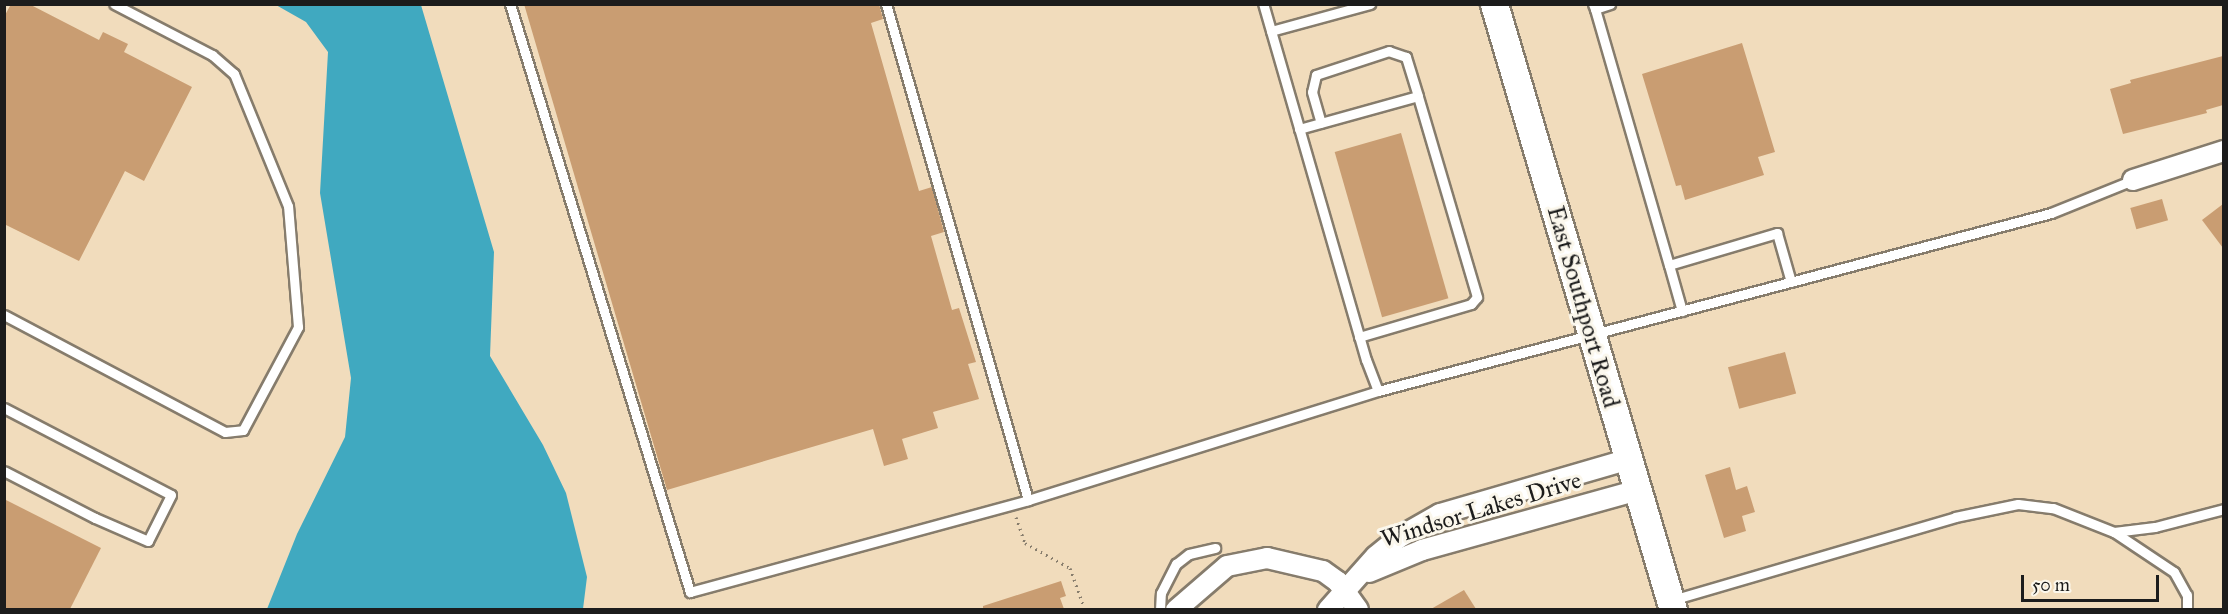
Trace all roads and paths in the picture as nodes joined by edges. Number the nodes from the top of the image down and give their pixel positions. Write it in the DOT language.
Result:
graph roads {
  1 [pos="114,4"];
  2 [pos="510,4"];
  3 [pos="886,4"];
  4 [pos="1263,4"];
  5 [pos="1370,4"];
  6 [pos="1494,4"];
  7 [pos="1610,4"];
  8 [pos="1594,7"];
  9 [pos="1271,31"];
  10 [pos="1418,96"];
  11 [pos="1321,123"];
  12 [pos="1299,129"];
  13 [pos="2223,151"];
  14 [pos="2133,180"];
  15 [pos="1669,265"];
  16 [pos="1791,282"];
  17 [pos="1682,311"];
  18 [pos="4,315"];
  19 [pos="1592,335"];
  20 [pos="1359,337"];
  21 [pos="1378,392"];
  22 [pos="4,408"];
  23 [pos="1629,459"];
  24 [pos="4,471"];
  25 [pos="1638,490"];
  26 [pos="1028,500"];
  27 [pos="1012,504"];
  28 [pos="2223,509"];
  29 [pos="2114,532"];
  30 [pos="1215,548"];
  31 [pos="1345,590"];
  32 [pos="1671,605"];
  33 [pos="1085,609"];
  34 [pos="1160,609"];
  35 [pos="1176,609"];
  36 [pos="1328,609"];
  37 [pos="1358,609"];
  38 [pos="2187,609"];
  1 -- 18 [label="lane"];
  2 -- 27 [label="lane"];
  3 -- 26 [label="lane"];
  4 -- 9 [label="lane"];
  5 -- 9 [label="lane"];
  6 -- 19 [label="main road, East Southport Road"];
  7 -- 8 [label="lane"];
  8 -- 15 [label="lane"];
  9 -- 12 [label="lane"];
  10 -- 11 [label="lane"];
  10 -- 11 [label="lane"];
  10 -- 20 [label="lane"];
  11 -- 12 [label="lane"];
  12 -- 20 [label="lane"];
  13 -- 14 [label="street"];
  14 -- 16 [label="lane"];
  15 -- 16 [label="lane"];
  15 -- 17 [label="lane"];
  16 -- 17 [label="lane"];
  17 -- 19 [label="lane"];
  19 -- 21 [label="lane"];
  19 -- 23 [label="main road, East Southport Road"];
  20 -- 21 [label="lane"];
  21 -- 26 [label="lane"];
  22 -- 24 [label="lane"];
  23 -- 25 [label="main road, East Southport Road"];
  23 -- 31 [label="street, Windsor Lakes Drive"];
  25 -- 31 [label="street, Windsor Lakes Drive"];
  25 -- 32 [label="main road, East Southport Road"];
  26 -- 27 [label="lane"];
  27 -- 33 [label="path"];
  28 -- 29 [label="lane"];
  29 -- 32 [label="lane"];
  29 -- 38 [label="lane"];
  30 -- 34 [label="lane"];
  31 -- 35 [label="street"];
  31 -- 36 [label="street, Windsor Lakes Drive"];
  31 -- 37 [label="street"];
}
